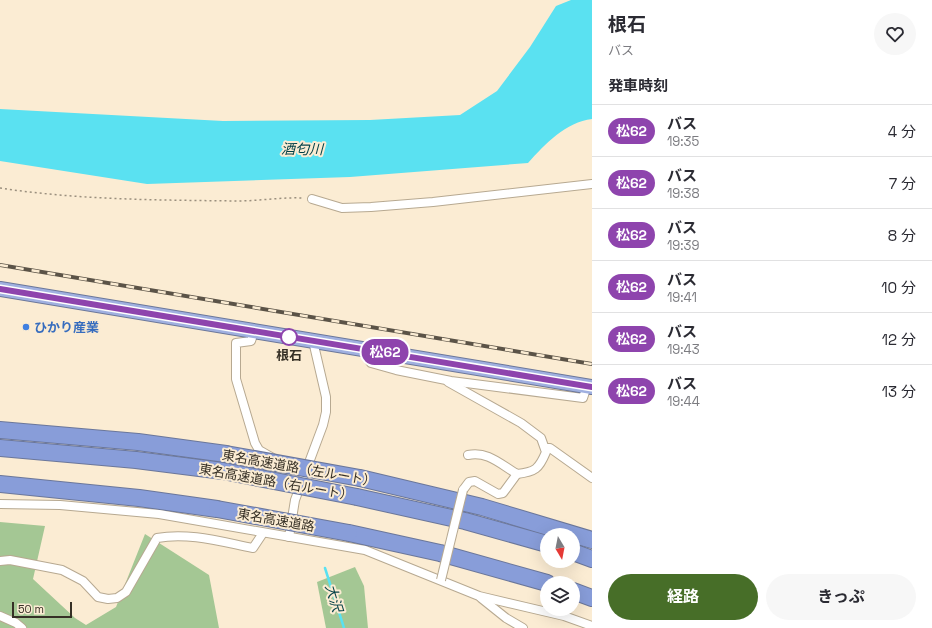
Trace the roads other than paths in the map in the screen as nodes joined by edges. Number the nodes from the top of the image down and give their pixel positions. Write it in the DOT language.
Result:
graph roads {
  1 [pos="592,184"];
  2 [pos="312,199"];
  3 [pos="0,289"];
  4 [pos="254,332"];
  5 [pos="313,341"];
  6 [pos="366,349"];
  7 [pos="447,380"];
  8 [pos="590,386"];
  9 [pos="0,430"];
  10 [pos="0,448"];
  11 [pos="545,448"];
  12 [pos="468,455"];
  13 [pos="517,474"];
  14 [pos="304,477"];
  15 [pos="592,478"];
  16 [pos="0,484"];
  17 [pos="0,504"];
  18 [pos="263,533"];
  19 [pos="289,537"];
  20 [pos="592,540"];
  21 [pos="540,542"];
  22 [pos="580,554"];
  23 [pos="592,558"];
  24 [pos="0,561"];
  25 [pos="441,580"];
  26 [pos="540,581"];
  27 [pos="580,594"];
  28 [pos="479,596"];
  29 [pos="592,598"];
  30 [pos="0,616"];
  31 [pos="592,626"];
  32 [pos="22,628"];
  33 [pos="524,628"];
  1 -- 2 [label="street"];
  3 -- 4 [label="highway"];
  4 -- 5 [label="highway"];
  4 -- 14 [label="street"];
  5 -- 6 [label="highway"];
  5 -- 14 [label="street"];
  6 -- 7 [label="street"];
  6 -- 8 [label="highway"];
  7 -- 8 [label="street"];
  7 -- 11 [label="street"];
  9 -- 20 [label="highway, 東名高速道路（左ルート）, bridge"];
  10 -- 21 [label="highway, 東名高速道路（右ルート）, bridge"];
  11 -- 13 [label="street"];
  11 -- 15 [label="street"];
  12 -- 13 [label="street"];
  13 -- 25 [label="street, bridge"];
  14 -- 19 [label="street"];
  16 -- 26 [label="highway, 東名高速道路, bridge"];
  17 -- 18 [label="street"];
  18 -- 19 [label="street"];
  18 -- 24 [label="street"];
  19 -- 25 [label="street"];
  22 -- 23 [label="highway"];
  25 -- 28 [label="street"];
  27 -- 29 [label="highway"];
  28 -- 31 [label="street"];
  28 -- 33 [label="street"];
  30 -- 32 [label="street"];
}
